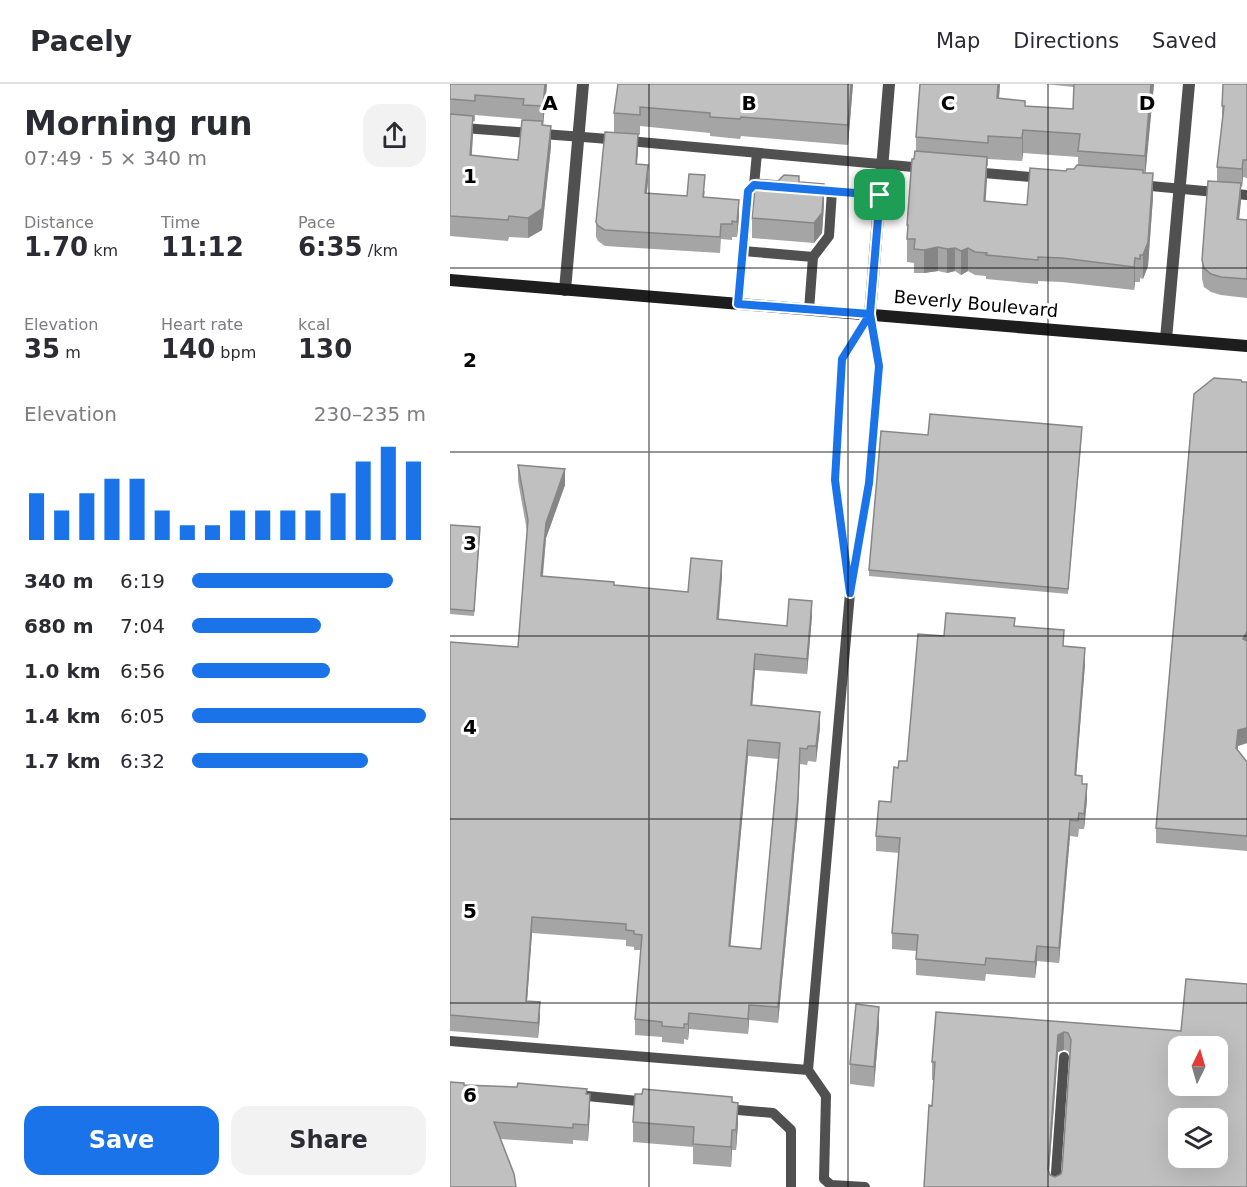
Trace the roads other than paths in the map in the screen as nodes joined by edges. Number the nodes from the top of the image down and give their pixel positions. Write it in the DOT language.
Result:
graph roads {
  1 [pos="583,84"];
  2 [pos="889,84"];
  3 [pos="1189,84"];
  4 [pos="450,127"];
  5 [pos="579,136"];
  6 [pos="757,153"];
  7 [pos="882,165"];
  8 [pos="939,170"];
  9 [pos="962,171"];
  10 [pos="1054,179"];
  11 [pos="1123,184"];
  12 [pos="754,185"];
  13 [pos="776,187"];
  14 [pos="799,189"];
  15 [pos="1180,189"];
  16 [pos="832,192"];
  17 [pos="880,195"];
  18 [pos="1247,195"];
  19 [pos="743,251"];
  20 [pos="813,257"];
  21 [pos="450,280"];
  22 [pos="565,290"];
  23 [pos="738,304"];
  24 [pos="809,310"];
  25 [pos="870,314"];
  26 [pos="1167,339"];
  27 [pos="1247,346"];
  28 [pos="850,593"];
  29 [pos="450,1041"];
  30 [pos="1064,1057"];
  31 [pos="808,1070"];
  32 [pos="565,1094"];
  33 [pos="658,1103"];
  34 [pos="715,1108"];
  35 [pos="791,1187"];
  36 [pos="865,1187"];
  37 [pos="1055,1187"];
  1 -- 5 [label="street"];
  2 -- 7 [label="street"];
  3 -- 15 [label="street"];
  4 -- 5 [label="lane"];
  5 -- 6 [label="lane"];
  5 -- 22 [label="street"];
  6 -- 7 [label="lane"];
  6 -- 12 [label="lane"];
  7 -- 8 [label="lane"];
  7 -- 17 [label="street"];
  9 -- 10 [label="lane"];
  11 -- 15 [label="lane"];
  12 -- 13 [label="lane"];
  12 -- 19 [label="lane"];
  14 -- 16 [label="lane"];
  15 -- 18 [label="lane"];
  15 -- 26 [label="street"];
  16 -- 17 [label="lane"];
  16 -- 20 [label="lane"];
  17 -- 25 [label="street"];
  19 -- 20 [label="lane"];
  19 -- 23 [label="lane"];
  20 -- 24 [label="lane"];
  21 -- 22 [label="main road, Beverly Boulevard"];
  22 -- 23 [label="main road, Beverly Boulevard"];
  23 -- 24 [label="main road, Beverly Boulevard"];
  24 -- 25 [label="main road, Beverly Boulevard"];
  25 -- 26 [label="main road, Beverly Boulevard"];
  25 -- 28 [label="lane"];
  25 -- 28 [label="lane"];
  26 -- 27 [label="main road, Beverly Boulevard"];
  28 -- 31 [label="lane"];
  29 -- 31 [label="lane"];
  30 -- 37 [label="lane"];
  31 -- 36 [label="lane"];
  32 -- 33 [label="lane"];
  34 -- 35 [label="lane"];
}
